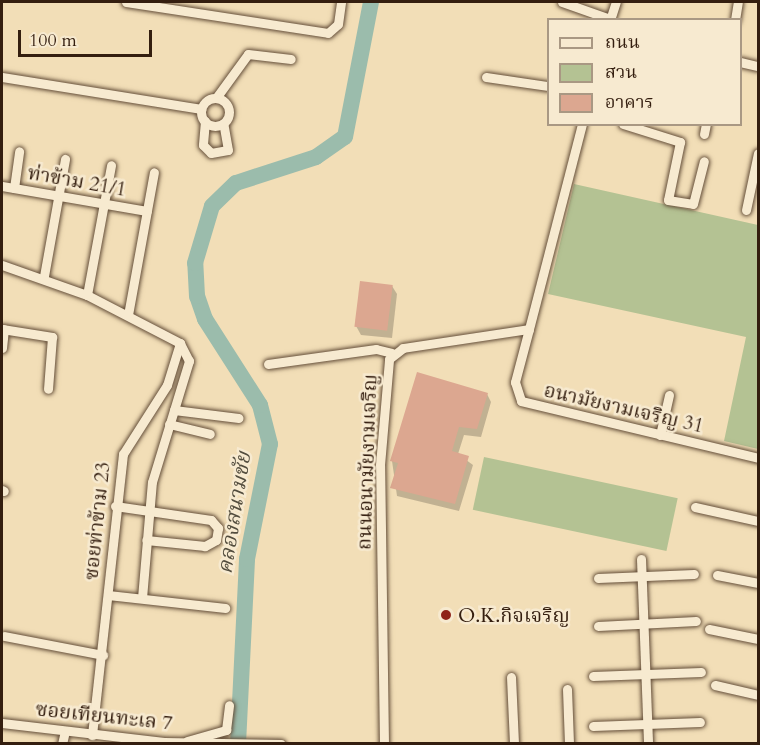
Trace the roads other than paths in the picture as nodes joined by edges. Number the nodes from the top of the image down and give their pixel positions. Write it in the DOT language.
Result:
graph roads {
  1 [pos="126,2"];
  2 [pos="341,2"];
  3 [pos="562,2"];
  4 [pos="616,2"];
  5 [pos="738,2"];
  6 [pos="152,3"];
  7 [pos="607,18"];
  8 [pos="610,18"];
  9 [pos="735,18"];
  10 [pos="291,58"];
  11 [pos="742,62"];
  12 [pos="759,66"];
  13 [pos="486,77"];
  14 [pos="2,78"];
  15 [pos="547,86"];
  16 [pos="216,98"];
  17 [pos="201,109"];
  18 [pos="205,121"];
  19 [pos="223,123"];
  20 [pos="581,126"];
  21 [pos="629,126"];
  22 [pos="19,151"];
  23 [pos="759,153"];
  24 [pos="65,159"];
  25 [pos="704,161"];
  26 [pos="111,165"];
  27 [pos="154,172"];
  28 [pos="2,186"];
  29 [pos="14,188"];
  30 [pos="58,195"];
  31 [pos="104,203"];
  32 [pos="746,210"];
  33 [pos="147,211"];
  34 [pos="2,265"];
  35 [pos="44,276"];
  36 [pos="87,295"];
  37 [pos="128,315"];
  38 [pos="3,329"];
  39 [pos="529,329"];
  40 [pos="180,344"];
  41 [pos="2,348"];
  42 [pos="392,353"];
  43 [pos="268,364"];
  44 [pos="48,389"];
  45 [pos="669,395"];
  46 [pos="174,410"];
  47 [pos="240,418"];
  48 [pos="169,424"];
  49 [pos="210,434"];
  50 [pos="660,435"];
  51 [pos="759,458"];
  52 [pos="115,506"];
  53 [pos="695,507"];
  54 [pos="148,511"];
  55 [pos="759,521"];
  56 [pos="146,540"];
  57 [pos="641,559"];
  58 [pos="694,574"];
  59 [pos="717,575"];
  60 [pos="642,576"];
  61 [pos="598,578"];
  62 [pos="759,583"];
  63 [pos="108,595"];
  64 [pos="141,598"];
  65 [pos="225,608"];
  66 [pos="696,621"];
  67 [pos="643,624"];
  68 [pos="598,626"];
  69 [pos="709,629"];
  70 [pos="4,636"];
  71 [pos="759,639"];
  72 [pos="103,655"];
  73 [pos="701,672"];
  74 [pos="646,675"];
  75 [pos="593,676"];
  76 [pos="511,677"];
  77 [pos="715,685"];
  78 [pos="567,689"];
  79 [pos="759,695"];
  80 [pos="229,705"];
  81 [pos="700,722"];
  82 [pos="2,723"];
  83 [pos="647,724"];
  84 [pos="593,726"];
  85 [pos="65,731"];
  86 [pos="92,735"];
  87 [pos="182,742"];
  88 [pos="164,743"];
  89 [pos="202,743"];
  90 [pos="277,743"];
  91 [pos="62,744"];
  92 [pos="384,744"];
  93 [pos="514,744"];
  94 [pos="569,744"];
  95 [pos="648,744"];
  1 -- 6 [label="street"];
  2 -- 6 [label="street"];
  3 -- 7 [label="street"];
  4 -- 8 [label="street"];
  5 -- 9 [label="street"];
  10 -- 16 [label="street"];
  11 -- 12 [label="street"];
  13 -- 15 [label="street"];
  14 -- 17 [label="street"];
  16 -- 17 [label="street"];
  16 -- 19 [label="street"];
  17 -- 18 [label="street"];
  18 -- 19 [label="street"];
  18 -- 19 [label="street"];
  20 -- 39 [label="street"];
  21 -- 25 [label="street"];
  22 -- 29 [label="street"];
  23 -- 32 [label="street"];
  24 -- 30 [label="street"];
  26 -- 31 [label="street"];
  27 -- 33 [label="street"];
  28 -- 29 [label="street, ท่าข้าม 21/1"];
  29 -- 30 [label="street, ท่าข้าม 21/1"];
  30 -- 31 [label="street, ท่าข้าม 21/1"];
  30 -- 35 [label="street"];
  31 -- 33 [label="street, ท่าข้าม 21/1"];
  31 -- 36 [label="street"];
  33 -- 37 [label="street"];
  34 -- 35 [label="street"];
  35 -- 36 [label="street"];
  36 -- 37 [label="street"];
  37 -- 40 [label="street"];
  38 -- 41 [label="street"];
  38 -- 44 [label="street"];
  39 -- 42 [label="street, ถนนอนามัยงามเจริญ"];
  39 -- 50 [label="street, อนามัยงามเจริญ 31"];
  40 -- 46 [label="street"];
  40 -- 52 [label="street, ซอยท่าข้าม 23"];
  42 -- 43 [label="street"];
  42 -- 92 [label="street, ถนนอนามัยงามเจริญ"];
  45 -- 50 [label="street"];
  46 -- 47 [label="street"];
  46 -- 48 [label="street"];
  48 -- 49 [label="street"];
  48 -- 54 [label="street"];
  50 -- 51 [label="street, อนามัยงามเจริญ 31"];
  52 -- 54 [label="street"];
  52 -- 63 [label="street, ซอยท่าข้าม 23"];
  53 -- 55 [label="street"];
  54 -- 56 [label="street"];
  54 -- 56 [label="street"];
  56 -- 64 [label="street"];
  57 -- 60 [label="street"];
  58 -- 60 [label="street"];
  59 -- 62 [label="street"];
  60 -- 61 [label="street"];
  60 -- 67 [label="street"];
  63 -- 64 [label="street"];
  63 -- 72 [label="street, ซอยท่าข้าม 23"];
  64 -- 65 [label="street"];
  66 -- 67 [label="street"];
  67 -- 68 [label="street"];
  67 -- 74 [label="street"];
  69 -- 71 [label="street"];
  70 -- 72 [label="street"];
  72 -- 86 [label="street, ซอยท่าข้าม 23"];
  73 -- 74 [label="street"];
  74 -- 75 [label="street"];
  74 -- 83 [label="street"];
  76 -- 93 [label="street"];
  77 -- 79 [label="street"];
  78 -- 94 [label="street"];
  80 -- 87 [label="street"];
  81 -- 83 [label="street"];
  82 -- 85 [label="street, ซอยเทียนทะเล 7"];
  83 -- 84 [label="street"];
  83 -- 95 [label="street"];
  85 -- 86 [label="street, ซอยเทียนทะเล 7"];
  85 -- 91 [label="street"];
  86 -- 88 [label="street, ซอยเทียนทะเล 7"];
  87 -- 88 [label="street, ซอยเทียนทะเล 7"];
  87 -- 89 [label="street, ซอยเทียนทะเล 7"];
  89 -- 90 [label="street, ซอยเทียนทะเล 7"];
}
